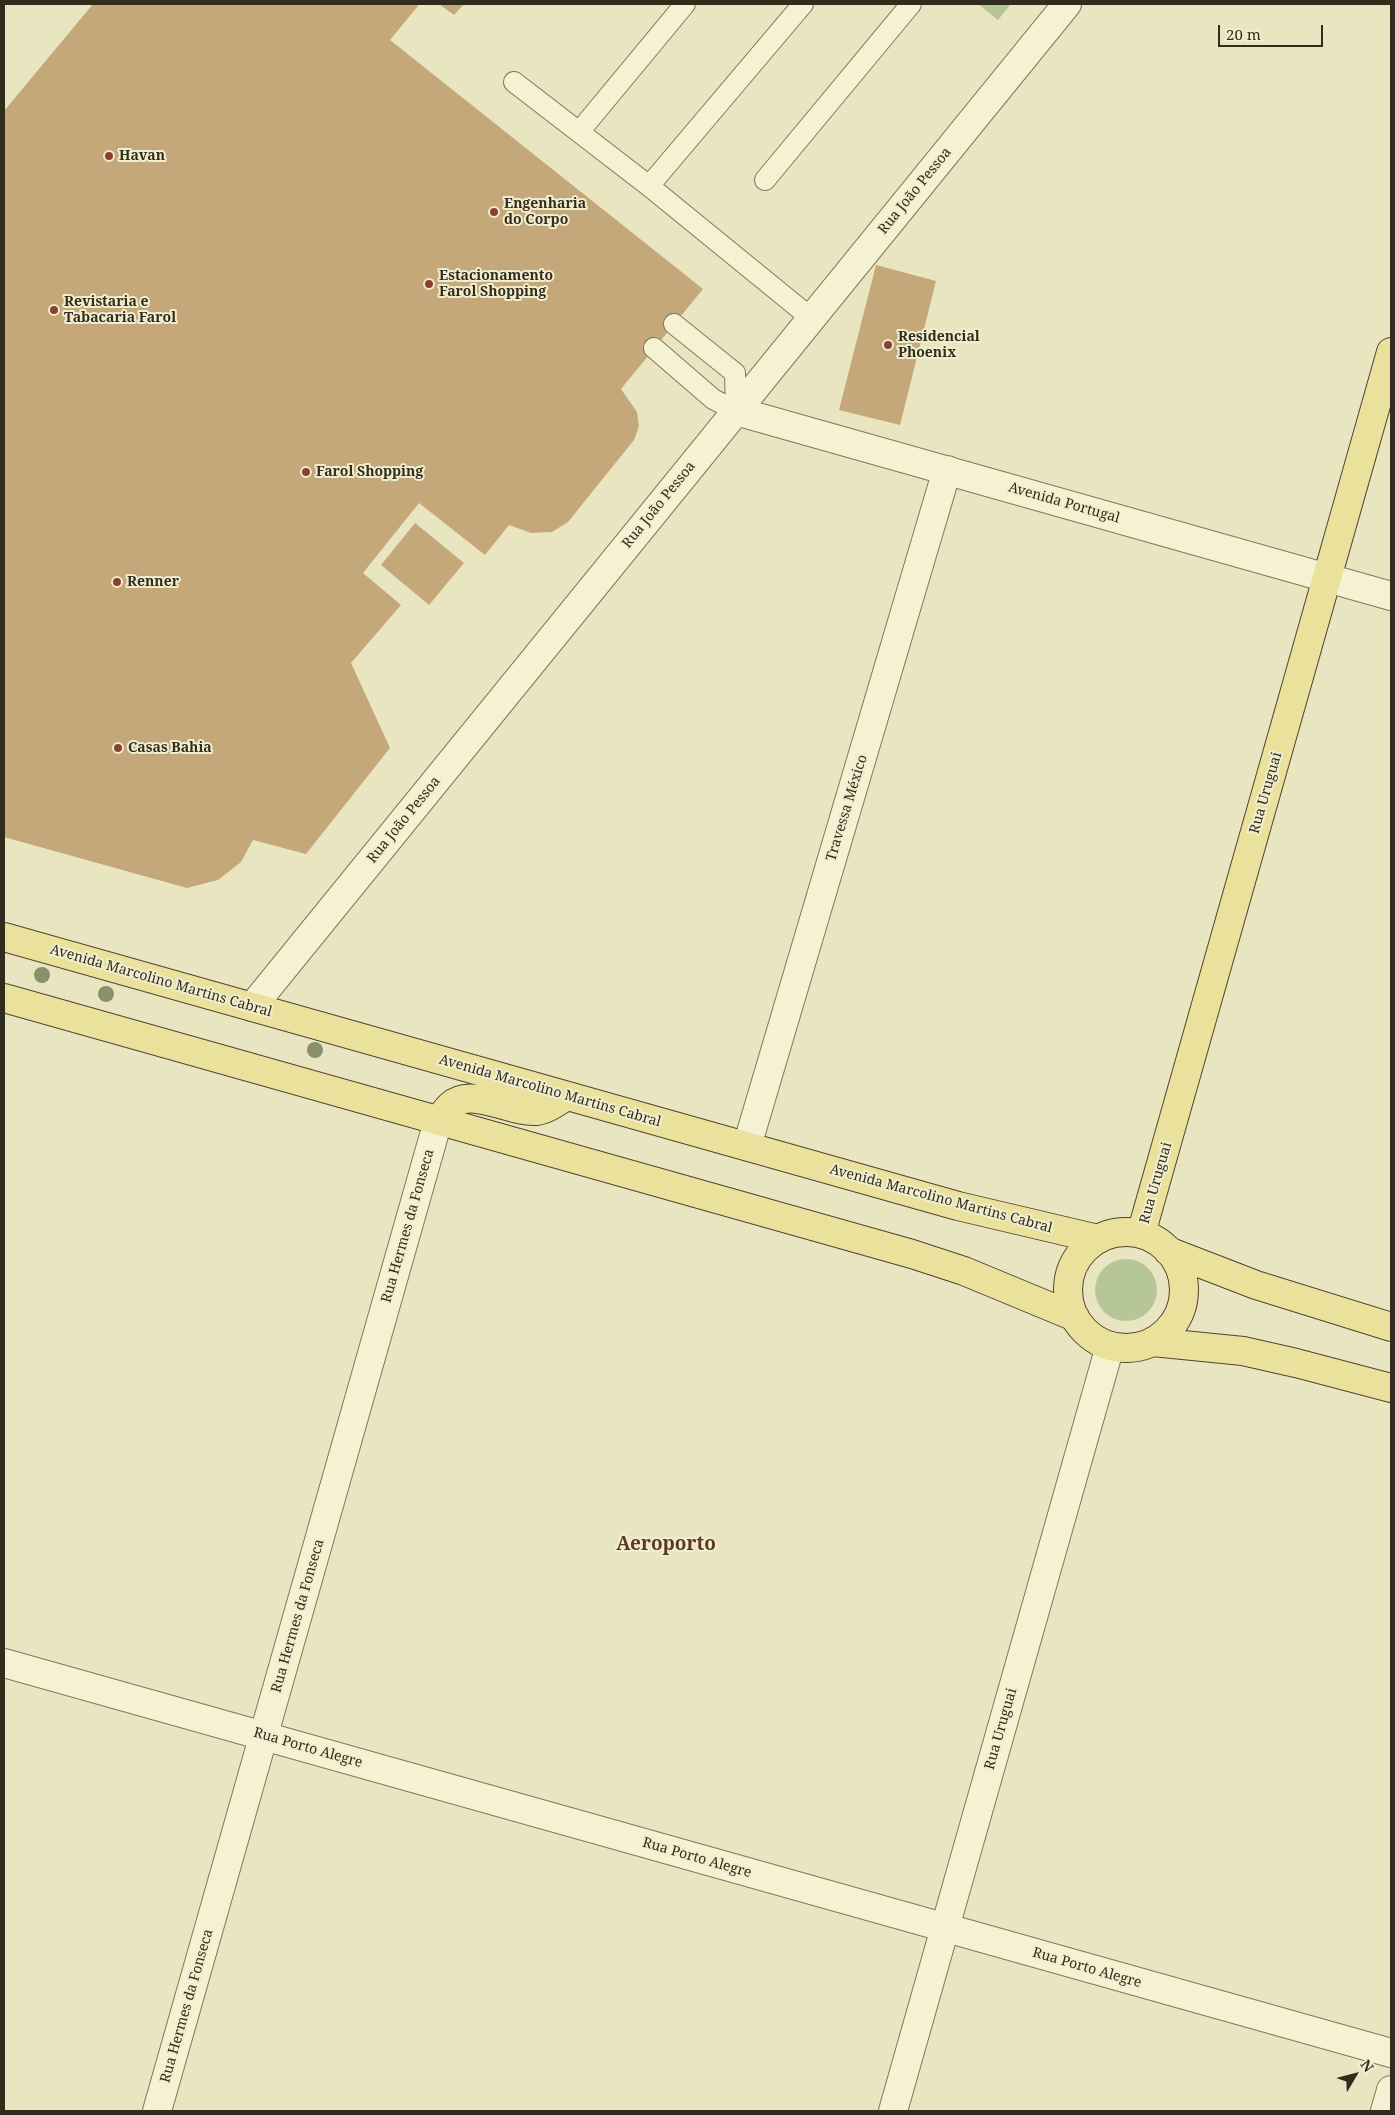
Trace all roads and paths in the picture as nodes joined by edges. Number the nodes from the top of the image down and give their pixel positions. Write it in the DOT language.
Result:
graph roads {
  1 [pos="685,4"];
  2 [pos="803,4"];
  3 [pos="911,4"];
  4 [pos="1067,4"];
  5 [pos="514,82"];
  6 [pos="579,132"];
  7 [pos="765,180"];
  8 [pos="649,186"];
  9 [pos="811,318"];
  10 [pos="674,324"];
  11 [pos="654,348"];
  12 [pos="1391,352"];
  13 [pos="736,411"];
  14 [pos="947,470"];
  15 [pos="1327,578"];
  16 [pos="1391,596"];
  17 [pos="4,937"];
  18 [pos="4,998"];
  19 [pos="252,1007"];
  20 [pos="567,1096"];
  21 [pos="438,1121"];
  22 [pos="747,1146"];
  23 [pos="1142,1234"];
  24 [pos="1098,1239"];
  25 [pos="1168,1251"];
  26 [pos="1075,1317"];
  27 [pos="1391,1327"];
  28 [pos="1153,1342"];
  29 [pos="1110,1346"];
  30 [pos="1391,1388"];
  31 [pos="4,1663"];
  32 [pos="264,1736"];
  33 [pos="945,1928"];
  34 [pos="1391,2053"];
  35 [pos="1391,2090"];
  36 [pos="158,2111"];
  37 [pos="893,2111"];
  38 [pos="1385,2111"];
  1 -- 6 [label="lane"];
  2 -- 8 [label="lane"];
  3 -- 7 [label="lane"];
  4 -- 9 [label="street, Rua João Pessoa"];
  5 -- 6 [label="lane"];
  6 -- 8 [label="lane"];
  8 -- 9 [label="lane"];
  9 -- 13 [label="street, Rua João Pessoa"];
  10 -- 13 [label="lane"];
  11 -- 13 [label="lane"];
  12 -- 15 [label="main road, Rua Uruguai"];
  13 -- 14 [label="street, Avenida Portugal"];
  13 -- 19 [label="street, Rua João Pessoa"];
  14 -- 15 [label="street, Avenida Portugal"];
  14 -- 22 [label="street, Travessa México"];
  15 -- 16 [label="street, Avenida Portugal"];
  15 -- 23 [label="main road, Rua Uruguai"];
  17 -- 19 [label="main road, Avenida Marcolino Martins Cabral"];
  18 -- 21 [label="main road"];
  19 -- 20 [label="main road, Avenida Marcolino Martins Cabral"];
  20 -- 21 [label="main road"];
  20 -- 22 [label="main road, Avenida Marcolino Martins Cabral"];
  21 -- 26 [label="main road"];
  21 -- 32 [label="street, Rua Hermes da Fonseca"];
  22 -- 24 [label="main road, Avenida Marcolino Martins Cabral"];
  23 -- 24 [label="main road"];
  23 -- 25 [label="main road"];
  24 -- 26 [label="main road"];
  25 -- 27 [label="main road"];
  25 -- 28 [label="main road"];
  26 -- 29 [label="main road"];
  28 -- 29 [label="main road"];
  28 -- 30 [label="main road"];
  29 -- 33 [label="street, Rua Uruguai"];
  31 -- 32 [label="street, Rua Porto Alegre"];
  32 -- 33 [label="street, Rua Porto Alegre"];
  32 -- 36 [label="street, Rua Hermes da Fonseca"];
  33 -- 34 [label="street, Rua Porto Alegre"];
  33 -- 37 [label="street, Rua Uruguai"];
  35 -- 38 [label="street"];
}
